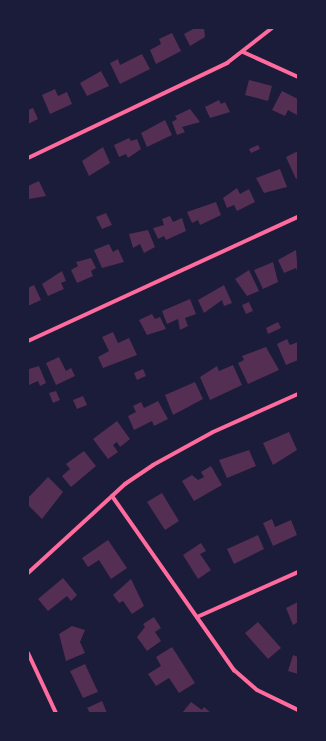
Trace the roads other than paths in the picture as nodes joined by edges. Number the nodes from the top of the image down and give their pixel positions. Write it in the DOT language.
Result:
graph roads {
  1 [pos="272,28"];
  2 [pos="243,52"];
  3 [pos="298,77"];
  4 [pos="28,158"];
  5 [pos="298,217"];
  6 [pos="28,342"];
  7 [pos="298,394"];
  8 [pos="112,496"];
  9 [pos="298,572"];
  10 [pos="28,573"];
  11 [pos="197,617"];
  12 [pos="28,653"];
  13 [pos="298,710"];
  14 [pos="56,713"];
  1 -- 2 [label="street"];
  2 -- 3 [label="street"];
  2 -- 4 [label="street"];
  5 -- 6 [label="street"];
  7 -- 8 [label="street"];
  8 -- 10 [label="street"];
  8 -- 11 [label="street"];
  9 -- 11 [label="street"];
  11 -- 13 [label="street"];
  12 -- 14 [label="street"];
}
